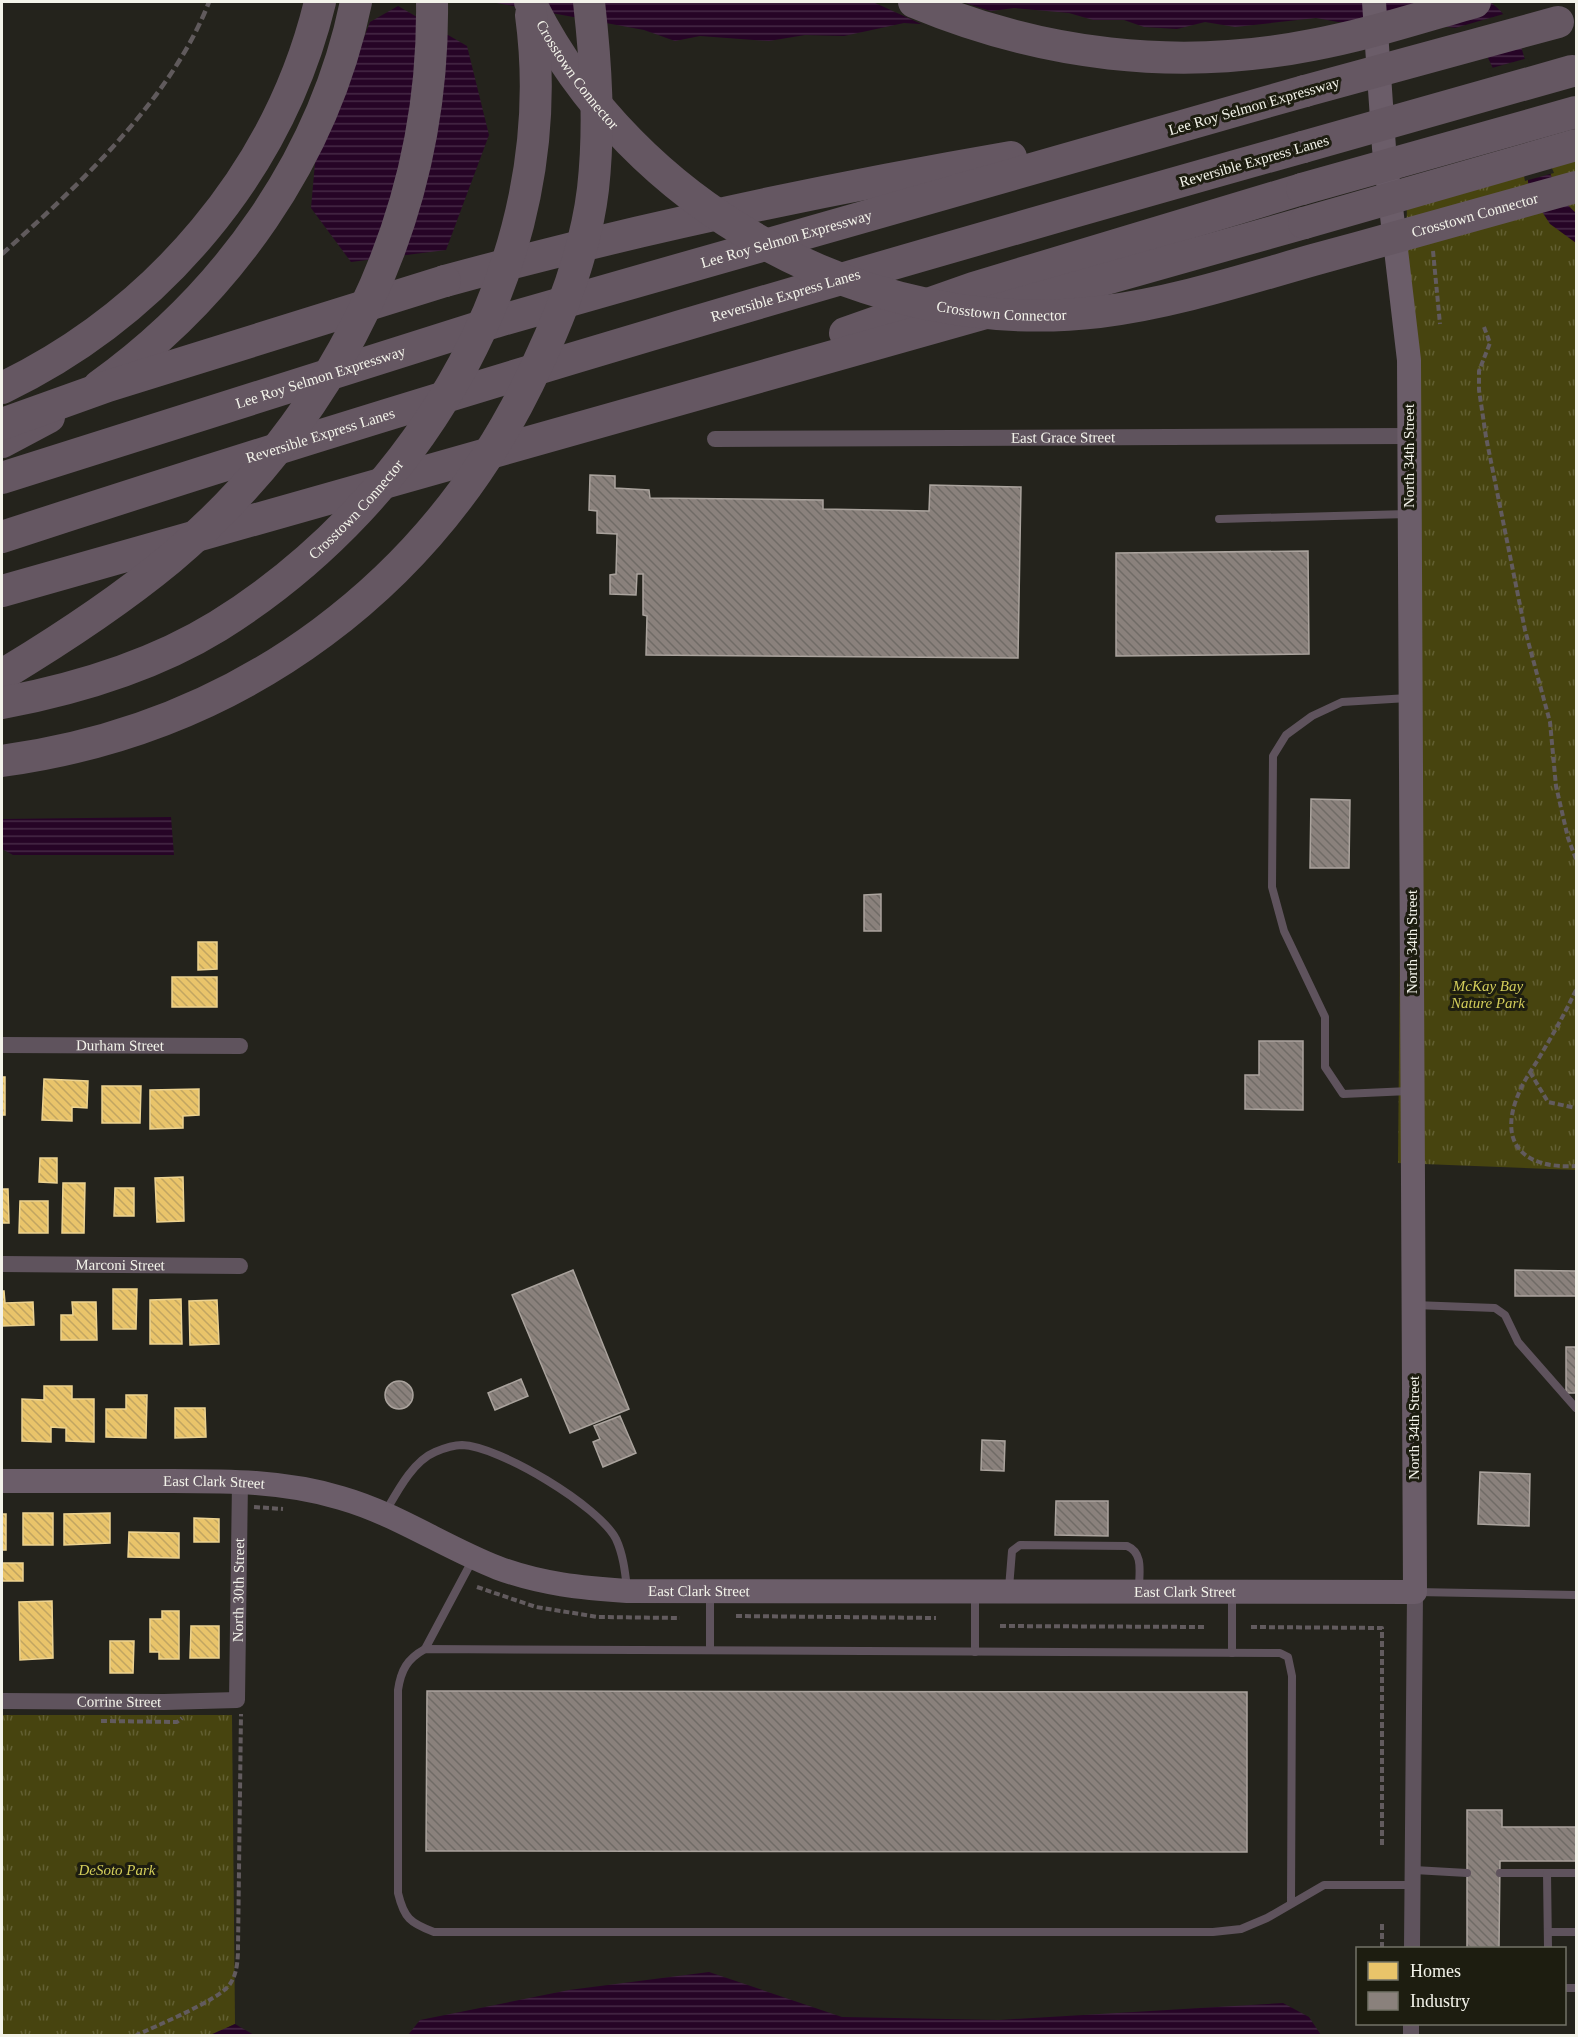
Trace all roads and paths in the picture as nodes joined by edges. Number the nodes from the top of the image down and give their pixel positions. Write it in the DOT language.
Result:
graph roads {
  1 [pos="321,2"];
  2 [pos="356,2"];
  3 [pos="432,2"];
  4 [pos="529,2"];
  5 [pos="589,2"];
  6 [pos="914,2"];
  7 [pos="1374,2"];
  8 [pos="1475,2"];
  9 [pos="1570,19"];
  10 [pos="1574,70"];
  11 [pos="1576,112"];
  12 [pos="1145,136"];
  13 [pos="1576,145"];
  14 [pos="1576,187"];
  15 [pos="1432,244"];
  16 [pos="1440,324"];
  17 [pos="1484,327"];
  18 [pos="2,388"];
  19 [pos="706,392"];
  20 [pos="2,424"];
  21 [pos="1409,436"];
  22 [pos="716,439"];
  23 [pos="2,442"];
  24 [pos="2,478"];
  25 [pos="1410,514"];
  26 [pos="1219,519"];
  27 [pos="2,537"];
  28 [pos="2,591"];
  29 [pos="2,675"];
  30 [pos="1411,698"];
  31 [pos="2,703"];
  32 [pos="2,761"];
  33 [pos="1576,859"];
  34 [pos="1576,990"];
  35 [pos="2,1044"];
  36 [pos="240,1046"];
  37 [pos="1530,1072"];
  38 [pos="1413,1091"];
  39 [pos="1576,1108"];
  40 [pos="1576,1166"];
  41 [pos="2,1264"];
  42 [pos="240,1266"];
  43 [pos="1414,1305"];
  44 [pos="1576,1408"];
  45 [pos="2,1482"];
  46 [pos="240,1482"];
  47 [pos="251,1506"];
  48 [pos="290,1510"];
  49 [pos="385,1512"];
  50 [pos="475,1556"];
  51 [pos="975,1591"];
  52 [pos="1009,1591"];
  53 [pos="627,1592"];
  54 [pos="710,1592"];
  55 [pos="1139,1592"];
  56 [pos="1232,1592"];
  57 [pos="1415,1592"];
  58 [pos="1576,1595"];
  59 [pos="736,1616"];
  60 [pos="936,1618"];
  61 [pos="1000,1626"];
  62 [pos="1206,1627"];
  63 [pos="1251,1627"];
  64 [pos="425,1649"];
  65 [pos="710,1650"];
  66 [pos="975,1652"];
  67 [pos="1232,1653"];
  68 [pos="237,1700"];
  69 [pos="2,1701"];
  70 [pos="1382,1845"];
  71 [pos="1467,1873"];
  72 [pos="1500,1873"];
  73 [pos="1547,1873"];
  74 [pos="1576,1873"];
  75 [pos="1414,1877"];
  76 [pos="1291,1903"];
  77 [pos="1382,1923"];
  78 [pos="1548,1932"];
  79 [pos="1576,1932"];
  80 [pos="1382,1947"];
  81 [pos="1412,1947"];
  82 [pos="1548,1947"];
  83 [pos="135,2036"];
  1 -- 18 [label="highway"];
  2 -- 23 [label="highway"];
  3 -- 29 [label="highway, bridge"];
  4 -- 14 [label="highway, Crosstown Connector, bridge"];
  4 -- 31 [label="highway, Crosstown Connector, bridge"];
  5 -- 32 [label="highway, bridge"];
  6 -- 8 [label="highway, bridge"];
  7 -- 21 [label="street, North 34th Street"];
  9 -- 12 [label="highway, Lee Roy Selmon Expressway, bridge"];
  10 -- 27 [label="highway, Reversible Express Lanes, bridge"];
  11 -- 19 [label="highway, bridge"];
  12 -- 20 [label="highway, bridge"];
  12 -- 24 [label="highway, Lee Roy Selmon Expressway"];
  13 -- 19 [label="highway, bridge"];
  15 -- 16 [label="path"];
  17 -- 33 [label="path"];
  19 -- 28 [label="highway, bridge"];
  21 -- 22 [label="street, East Grace Street"];
  21 -- 25 [label="street, North 34th Street"];
  25 -- 26 [label="lane"];
  25 -- 30 [label="street, North 34th Street"];
  30 -- 38 [label="street, North 34th Street"];
  30 -- 38 [label="lane"];
  34 -- 37 [label="path"];
  35 -- 36 [label="street, Durham Street"];
  37 -- 39 [label="path"];
  37 -- 40 [label="path"];
  38 -- 43 [label="street, North 34th Street"];
  41 -- 42 [label="street, Marconi Street"];
  43 -- 44 [label="lane"];
  43 -- 57 [label="street, North 34th Street"];
  45 -- 46 [label="street, East Clark Street"];
  46 -- 49 [label="street, East Clark Street"];
  46 -- 68 [label="street, North 30th Street"];
  47 -- 48 [label="path"];
  49 -- 50 [label="street, East Clark Street"];
  49 -- 53 [label="lane"];
  50 -- 53 [label="street, East Clark Street"];
  50 -- 64 [label="lane"];
  51 -- 52 [label="street, East Clark Street"];
  51 -- 54 [label="street, East Clark Street"];
  51 -- 66 [label="lane"];
  52 -- 55 [label="street, East Clark Street"];
  52 -- 55 [label="lane"];
  53 -- 54 [label="street, East Clark Street"];
  54 -- 65 [label="lane"];
  55 -- 56 [label="street, East Clark Street"];
  56 -- 57 [label="street, East Clark Street"];
  56 -- 67 [label="lane"];
  57 -- 58 [label="lane"];
  57 -- 75 [label="street, North 34th Street"];
  59 -- 60 [label="path"];
  61 -- 62 [label="path"];
  63 -- 70 [label="path"];
  64 -- 65 [label="lane"];
  64 -- 76 [label="lane"];
  65 -- 66 [label="lane"];
  66 -- 67 [label="lane"];
  67 -- 76 [label="lane"];
  68 -- 69 [label="street, Corrine Street"];
  68 -- 83 [label="path"];
  71 -- 75 [label="lane"];
  72 -- 73 [label="lane"];
  73 -- 74 [label="lane"];
  73 -- 78 [label="lane"];
  75 -- 76 [label="lane"];
  75 -- 81 [label="street, North 34th Street"];
  77 -- 80 [label="path"];
  78 -- 79 [label="lane"];
  78 -- 82 [label="lane"];
}
